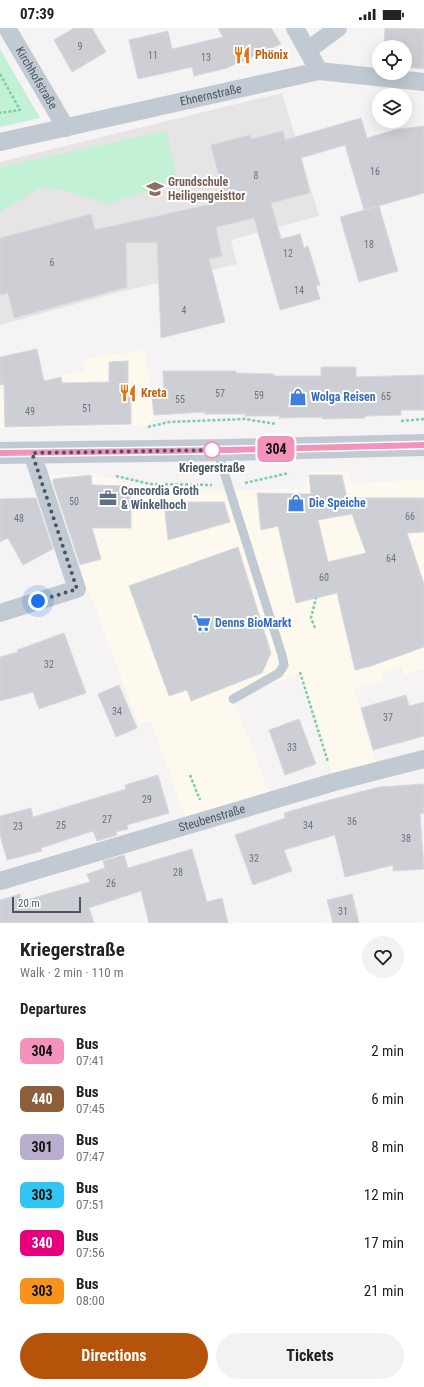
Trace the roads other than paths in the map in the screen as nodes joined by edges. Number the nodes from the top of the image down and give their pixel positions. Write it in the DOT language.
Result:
graph roads {
  1 [pos="7,28"];
  2 [pos="295,28"];
  3 [pos="338,28"];
  4 [pos="308,50"];
  5 [pos="319,71"];
  6 [pos="424,82"];
  7 [pos="66,128"];
  8 [pos="0,142"];
  9 [pos="424,445"];
  10 [pos="217,450"];
  11 [pos="0,453"];
  12 [pos="32,453"];
  13 [pos="0,613"];
  14 [pos="233,699"];
  15 [pos="424,759"];
  16 [pos="0,881"];
  1 -- 7 [label="street, Kirchhofstraße"];
  2 -- 4 [label="street"];
  3 -- 4 [label="street"];
  4 -- 5 [label="street"];
  5 -- 6 [label="street, Ehnernstraße"];
  5 -- 7 [label="street, Ehnernstraße"];
  7 -- 8 [label="street, Ehnernstraße"];
  9 -- 10 [label="street"];
  10 -- 12 [label="street"];
  10 -- 14 [label="lane"];
  11 -- 12 [label="street"];
  12 -- 13 [label="street"];
  15 -- 16 [label="street, Steubenstraße"];
}
